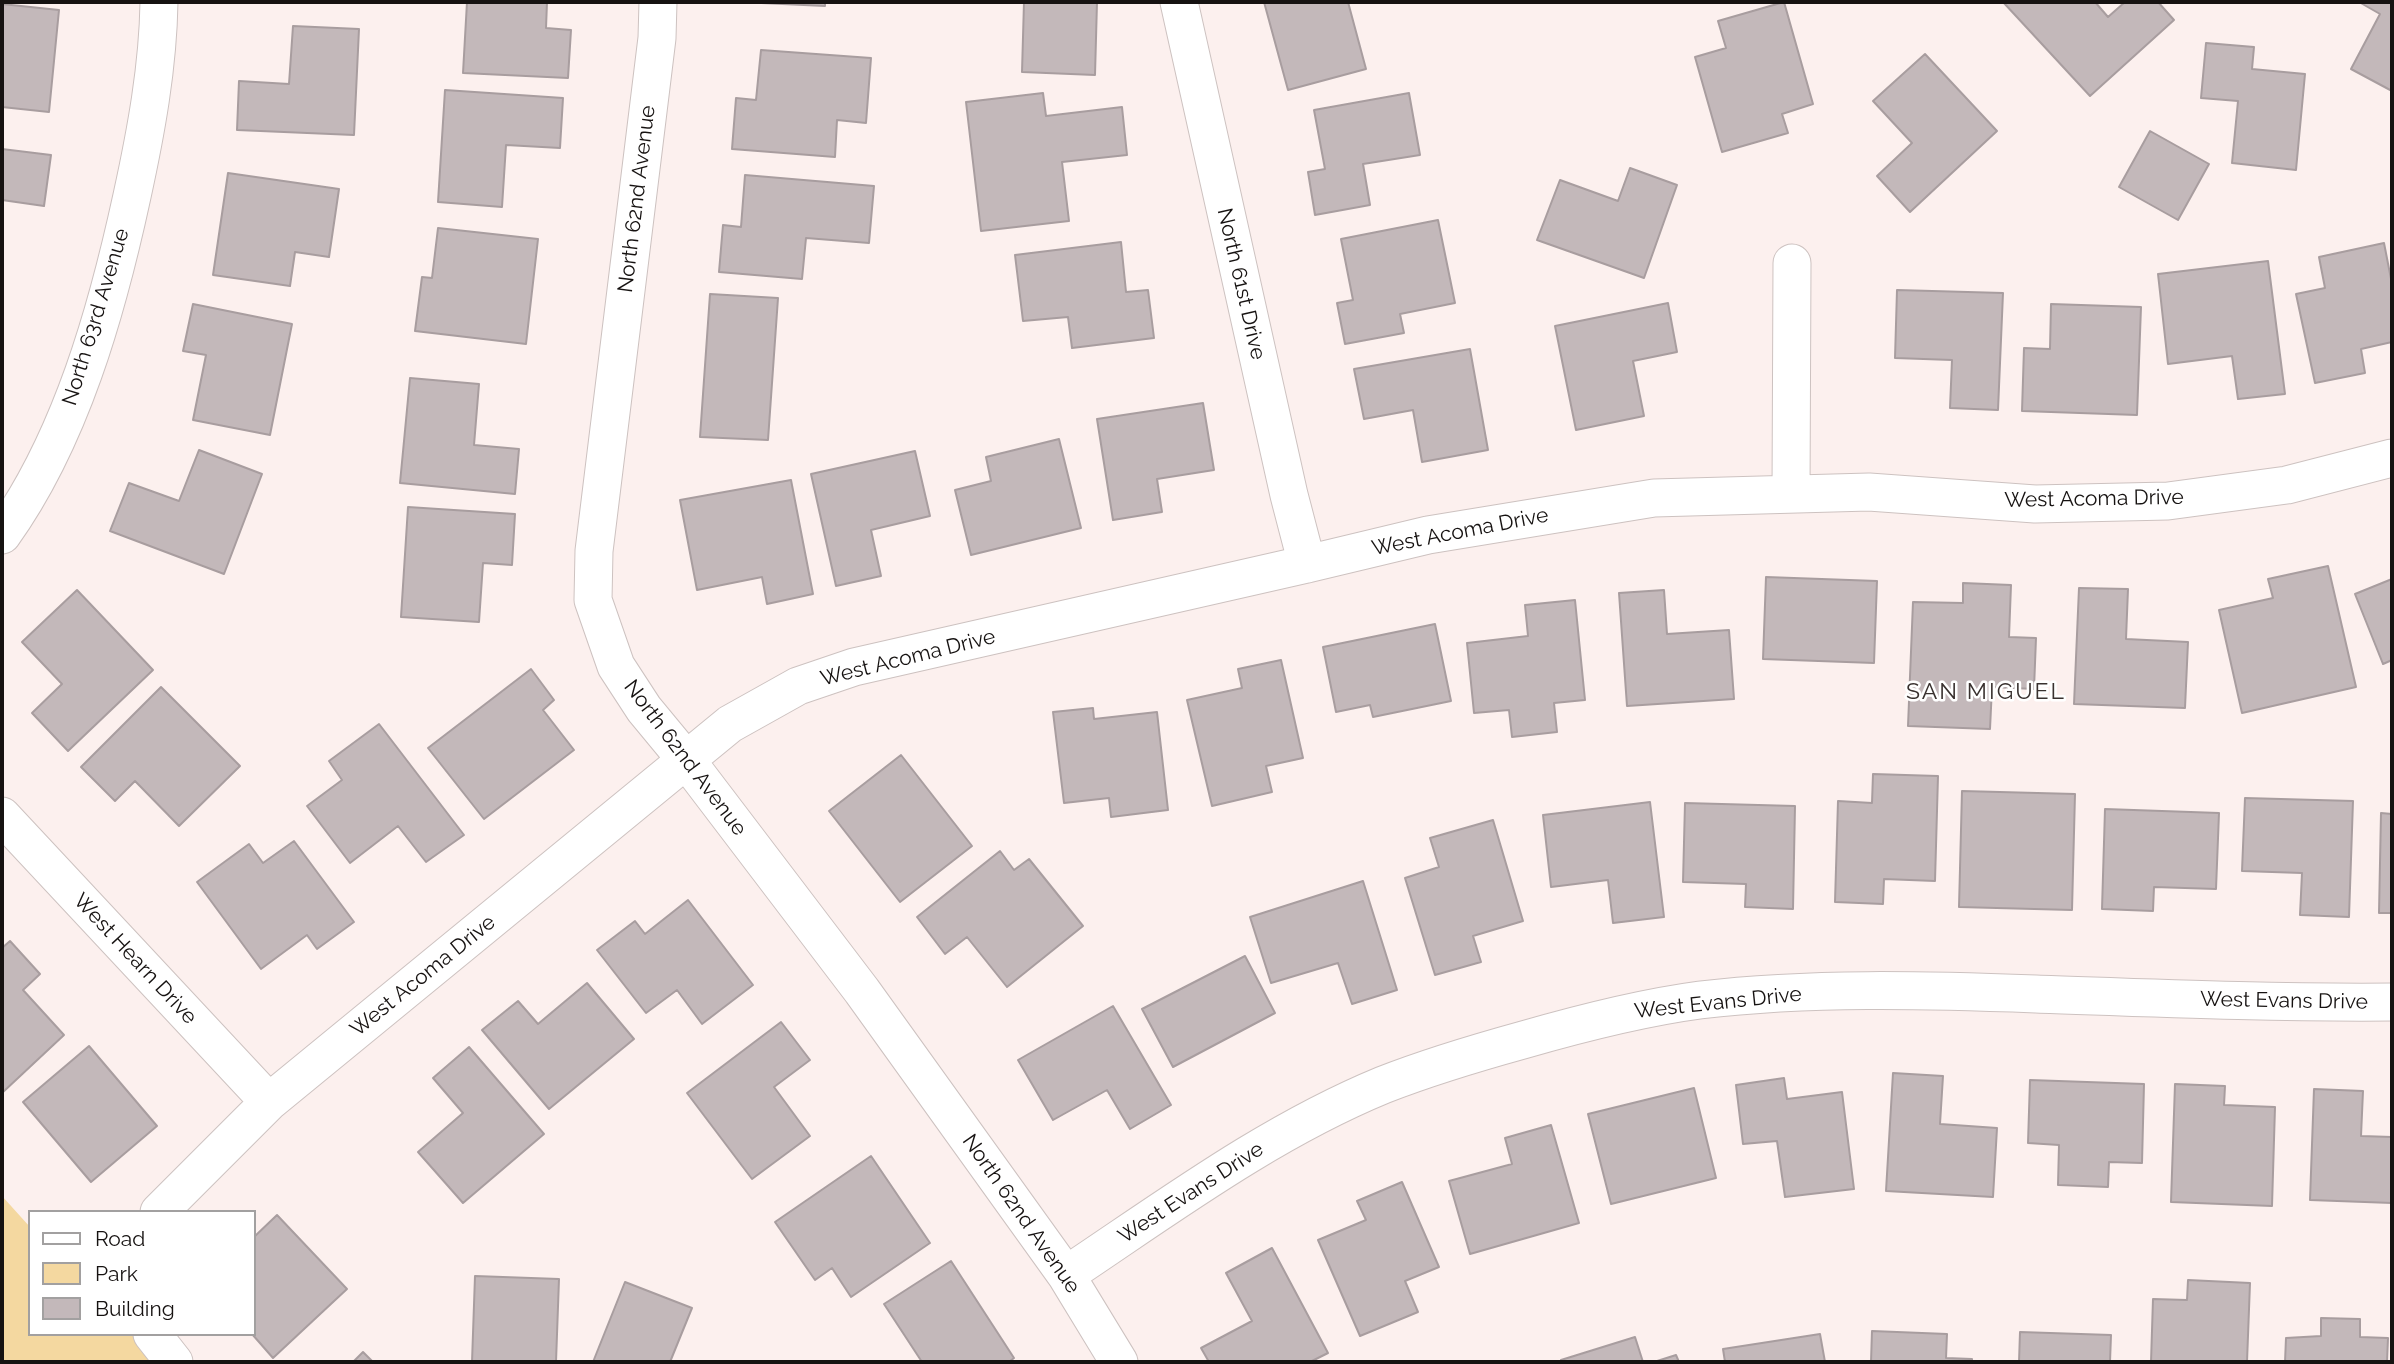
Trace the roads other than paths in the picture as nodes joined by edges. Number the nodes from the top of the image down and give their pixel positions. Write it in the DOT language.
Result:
graph roads {
  1 [pos="159,2"];
  2 [pos="658,2"];
  3 [pos="1180,2"];
  4 [pos="1792,263"];
  5 [pos="2392,458"];
  6 [pos="1791,494"];
  7 [pos="2,535"];
  8 [pos="1307,564"];
  9 [pos="687,761"];
  10 [pos="2,816"];
  11 [pos="2392,1002"];
  12 [pos="269,1102"];
  13 [pos="161,1210"];
  14 [pos="1066,1275"];
  15 [pos="154,1336"];
  16 [pos="174,1362"];
  17 [pos="1119,1362"];
  1 -- 7 [label="street, North 63rd Avenue"];
  2 -- 9 [label="street, North 62nd Avenue"];
  3 -- 8 [label="street, North 61st Drive"];
  4 -- 6 [label="street"];
  5 -- 6 [label="street, West Acoma Drive"];
  6 -- 8 [label="street, West Acoma Drive"];
  8 -- 9 [label="street, West Acoma Drive"];
  9 -- 12 [label="street, West Acoma Drive"];
  9 -- 14 [label="street, North 62nd Avenue"];
  10 -- 12 [label="street, West Hearn Drive"];
  11 -- 14 [label="street, West Evans Drive"];
  12 -- 13 [label="street, West Acoma Drive"];
  14 -- 17 [label="street, North 62nd Avenue"];
  15 -- 16 [label="street"];
}
